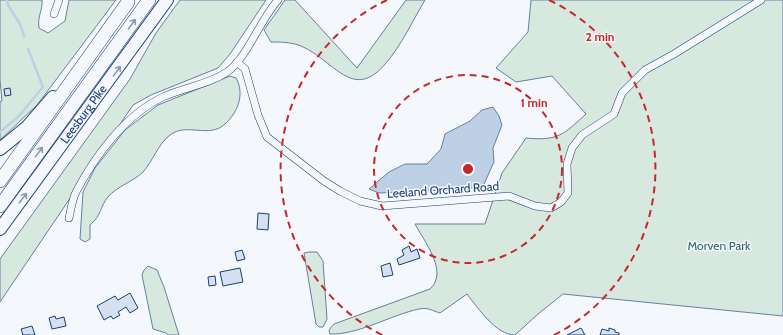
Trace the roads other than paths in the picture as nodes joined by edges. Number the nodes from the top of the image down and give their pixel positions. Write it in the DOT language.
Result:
graph roads {
  1 [pos="59,0"];
  2 [pos="149,0"];
  3 [pos="168,0"];
  4 [pos="278,0"];
  5 [pos="761,0"];
  6 [pos="129,1"];
  7 [pos="54,14"];
  8 [pos="237,62"];
  9 [pos="0,149"];
  10 [pos="0,181"];
  11 [pos="0,206"];
  12 [pos="70,218"];
  13 [pos="0,229"];
  1 -- 7 [label="street"];
  11 -- 2 [label="highway, one-way"];
  13 -- 3 [label="highway, Leesburg Pike, one-way"];
  4 -- 8 [label="street"];
  5 -- 8 [label="street, Leeland Orchard Road"];
  6 -- 9 [label="highway"];
  6 -- 10 [label="highway"];
  8 -- 12 [label="street"];
}
